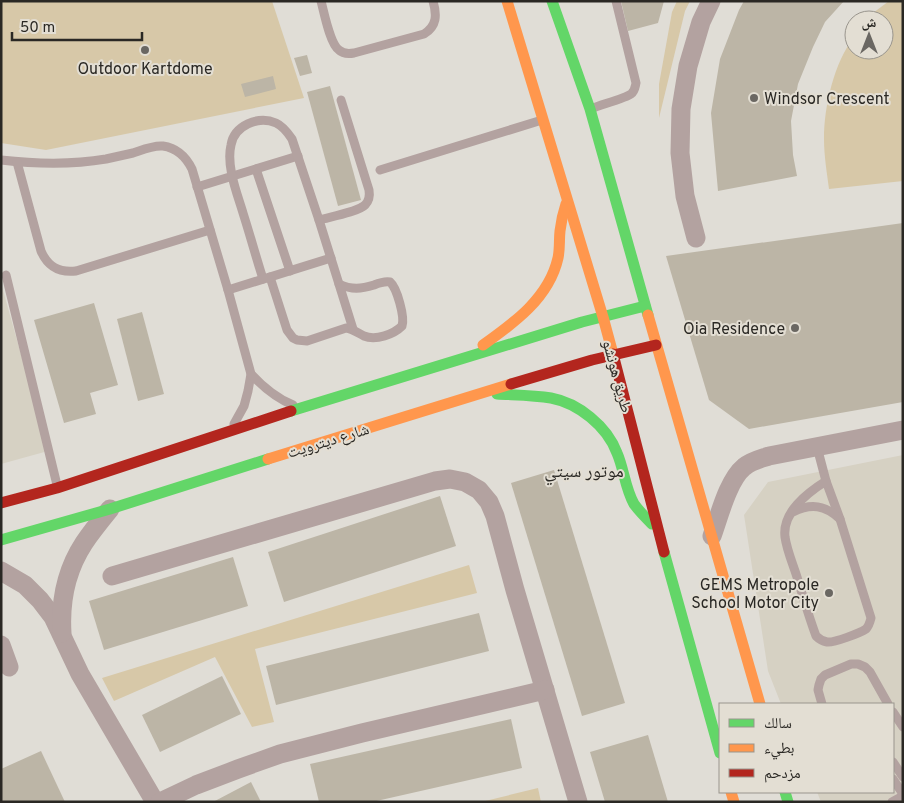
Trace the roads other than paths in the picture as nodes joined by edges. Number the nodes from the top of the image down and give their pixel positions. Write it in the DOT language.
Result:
graph roads {
  1 [pos="321,1"];
  2 [pos="433,1"];
  3 [pos="507,1"];
  4 [pos="552,1"];
  5 [pos="616,1"];
  6 [pos="711,1"];
  7 [pos="341,100"];
  8 [pos="590,109"];
  9 [pos="542,120"];
  10 [pos="298,156"];
  11 [pos="1,160"];
  12 [pos="17,162"];
  13 [pos="256,169"];
  14 [pos="380,170"];
  15 [pos="232,176"];
  16 [pos="197,188"];
  17 [pos="567,200"];
  18 [pos="319,220"];
  19 [pos="210,230"];
  20 [pos="696,238"];
  21 [pos="331,258"];
  22 [pos="290,271"];
  23 [pos="6,274"];
  24 [pos="267,278"];
  25 [pos="339,284"];
  26 [pos="228,290"];
  27 [pos="645,306"];
  28 [pos="603,317"];
  29 [pos="353,329"];
  30 [pos="656,345"];
  31 [pos="612,355"];
  32 [pos="466,357"];
  33 [pos="251,374"];
  34 [pos="482,392"];
  35 [pos="300,408"];
  36 [pos="230,430"];
  37 [pos="903,430"];
  38 [pos="817,447"];
  39 [pos="826,482"];
  40 [pos="57,488"];
  41 [pos="1,503"];
  42 [pos="110,509"];
  43 [pos="792,512"];
  44 [pos="840,519"];
  45 [pos="658,530"];
  46 [pos="712,536"];
  47 [pos="1,540"];
  48 [pos="1,571"];
  49 [pos="112,576"];
  50 [pos="62,636"];
  51 [pos="1,645"];
  52 [pos="9,667"];
  53 [pos="545,690"];
  54 [pos="760,703"];
  55 [pos="822,703"];
  56 [pos="884,703"];
  57 [pos="894,714"];
  58 [pos="903,727"];
  59 [pos="719,749"];
  60 [pos="894,764"];
  61 [pos="903,777"];
  62 [pos="894,781"];
  63 [pos="903,795"];
  64 [pos="155,802"];
  65 [pos="160,802"];
  66 [pos="578,802"];
  67 [pos="892,802"];
  1 -- 2 [label="lane"];
  3 -- 9 [label="street, طريق هونشو"];
  4 -- 8 [label="street"];
  5 -- 8 [label="lane"];
  6 -- 20 [label="street"];
  7 -- 18 [label="lane"];
  8 -- 27 [label="street"];
  9 -- 14 [label="lane"];
  9 -- 17 [label="street, طريق هونشو"];
  10 -- 13 [label="lane"];
  10 -- 15 [label="lane"];
  10 -- 18 [label="lane"];
  11 -- 12 [label="lane"];
  12 -- 16 [label="lane"];
  12 -- 19 [label="lane"];
  13 -- 15 [label="lane"];
  13 -- 22 [label="lane"];
  15 -- 16 [label="lane"];
  15 -- 24 [label="lane"];
  16 -- 19 [label="lane"];
  17 -- 28 [label="street, طريق هونشو"];
  17 -- 32 [label="street"];
  18 -- 21 [label="lane"];
  19 -- 26 [label="lane"];
  21 -- 22 [label="lane"];
  21 -- 25 [label="lane"];
  22 -- 24 [label="lane"];
  23 -- 40 [label="lane"];
  24 -- 26 [label="lane"];
  24 -- 29 [label="lane"];
  25 -- 29 [label="lane"];
  25 -- 29 [label="lane"];
  26 -- 33 [label="lane"];
  27 -- 28 [label="street"];
  27 -- 30 [label="street"];
  28 -- 31 [label="street, طريق هونشو"];
  28 -- 32 [label="street"];
  30 -- 31 [label="street, شارع ديترويت"];
  30 -- 46 [label="street"];
  31 -- 34 [label="street, شارع ديترويت"];
  31 -- 45 [label="street, طريق هونشو"];
  32 -- 35 [label="street"];
  33 -- 35 [label="lane"];
  33 -- 36 [label="lane"];
  34 -- 42 [label="street, شارع ديترويت"];
  34 -- 45 [label="street"];
  35 -- 36 [label="street"];
  36 -- 40 [label="street"];
  37 -- 38 [label="street"];
  38 -- 39 [label="lane"];
  38 -- 46 [label="street"];
  39 -- 43 [label="lane"];
  39 -- 44 [label="lane"];
  40 -- 41 [label="street"];
  42 -- 47 [label="street, شارع ديترويت"];
  42 -- 50 [label="street"];
  43 -- 44 [label="lane"];
  43 -- 44 [label="lane"];
  45 -- 59 [label="street, طريق هونشو"];
  46 -- 54 [label="street"];
  48 -- 50 [label="street"];
  49 -- 53 [label="street"];
  50 -- 64 [label="street"];
  51 -- 52 [label="street"];
  53 -- 65 [label="street"];
  53 -- 66 [label="street"];
  55 -- 56 [label="lane"];
  57 -- 58 [label="lane"];
  60 -- 61 [label="lane"];
  62 -- 63 [label="lane"];
  63 -- 67 [label="lane"];
}
